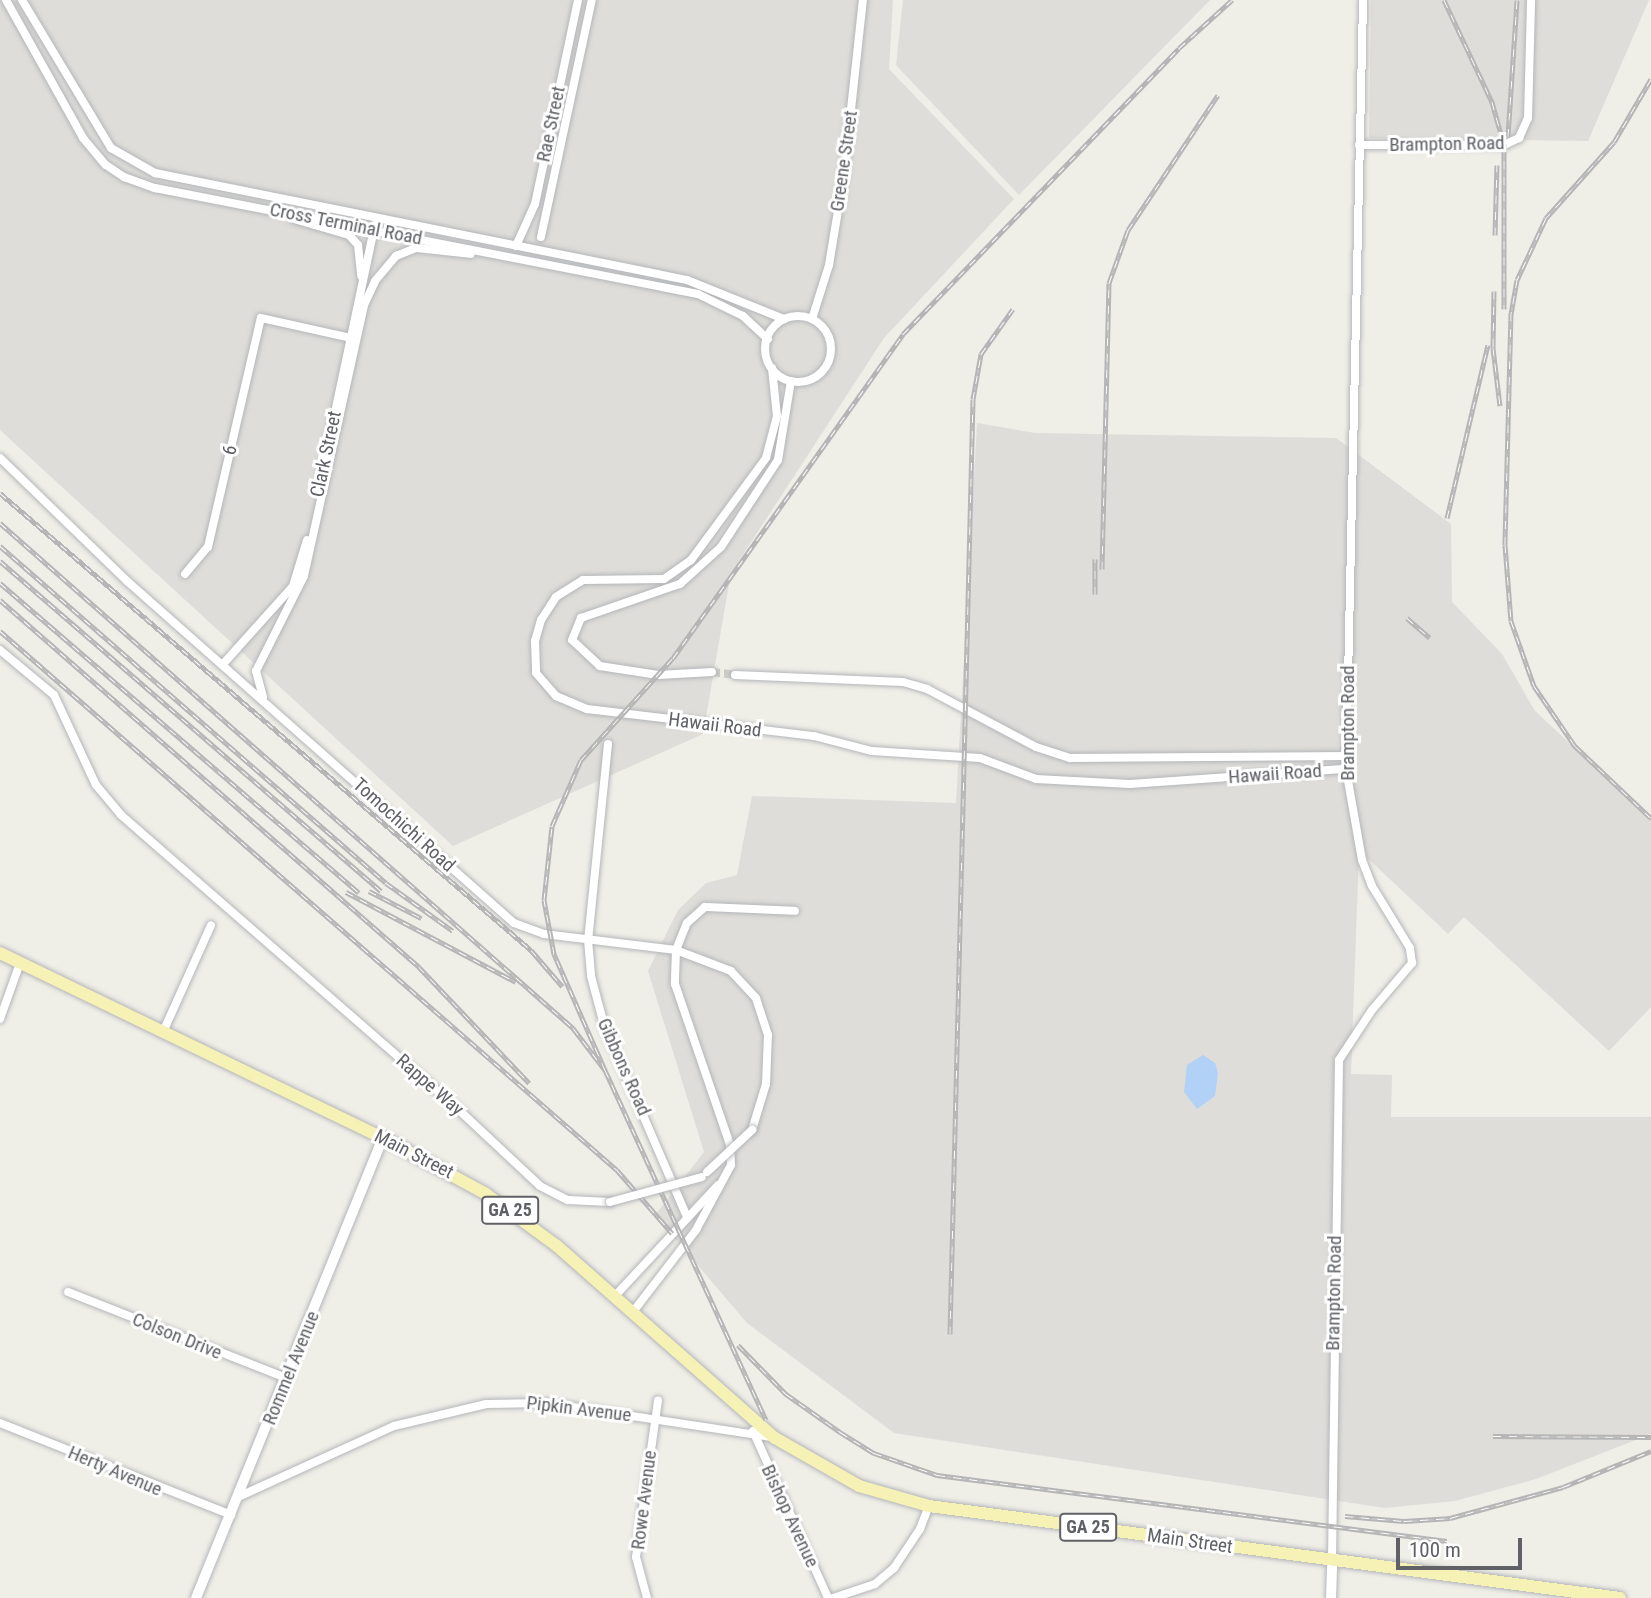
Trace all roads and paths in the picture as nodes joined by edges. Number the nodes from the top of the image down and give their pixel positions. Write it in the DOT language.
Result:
graph roads {
  1 [pos="6,0"];
  2 [pos="22,0"];
  3 [pos="578,0"];
  4 [pos="592,0"];
  5 [pos="863,0"];
  6 [pos="1363,0"];
  7 [pos="1531,0"];
  8 [pos="1359,145"];
  9 [pos="279,211"];
  10 [pos="376,219"];
  11 [pos="374,230"];
  12 [pos="541,237"];
  13 [pos="516,246"];
  14 [pos="510,257"];
  15 [pos="361,293"];
  16 [pos="784,319"];
  17 [pos="812,319"];
  18 [pos="354,338"];
  19 [pos="768,339"];
  20 [pos="772,368"];
  21 [pos="792,381"];
  22 [pos="0,458"];
  23 [pos="185,574"];
  24 [pos="0,650"];
  25 [pos="224,663"];
  26 [pos="712,672"];
  27 [pos="735,675"];
  28 [pos="264,699"];
  29 [pos="608,744"];
  30 [pos="1346,756"];
  31 [pos="1346,769"];
  32 [pos="795,911"];
  33 [pos="211,925"];
  34 [pos="588,940"];
  35 [pos="676,950"];
  36 [pos="0,953"];
  37 [pos="20,963"];
  38 [pos="0,1019"];
  39 [pos="163,1032"];
  40 [pos="383,1138"];
  41 [pos="727,1175"];
  42 [pos="687,1217"];
  43 [pos="68,1292"];
  44 [pos="614,1297"];
  45 [pos="632,1313"];
  46 [pos="286,1378"];
  47 [pos="657,1401"];
  48 [pos="750,1418"];
  49 [pos="654,1419"];
  50 [pos="0,1423"];
  51 [pos="754,1433"];
  52 [pos="775,1438"];
  53 [pos="238,1497"];
  54 [pos="929,1506"];
  55 [pos="231,1516"];
  56 [pos="1332,1560"];
  57 [pos="196,1598"];
  58 [pos="647,1598"];
  59 [pos="830,1598"];
  60 [pos="1331,1598"];
  61 [pos="1620,1598"];
  1 -- 9 [label="street, Cross Terminal Road"];
  2 -- 10 [label="street, Cross Terminal Road"];
  3 -- 13 [label="street, Rae Street"];
  4 -- 12 [label="street, Rae Street"];
  5 -- 17 [label="street, Greene Street"];
  6 -- 8 [label="street, Brampton Road"];
  7 -- 8 [label="street, Brampton Road"];
  8 -- 30 [label="street, Brampton Road"];
  9 -- 11 [label="street, Cross Terminal Road"];
  9 -- 15 [label="street"];
  10 -- 11 [label="street, Clark Street"];
  10 -- 13 [label="street, Cross Terminal Road"];
  11 -- 14 [label="street, Cross Terminal Road"];
  11 -- 15 [label="street, Clark Street"];
  13 -- 16 [label="street, Cross Terminal Road"];
  14 -- 18 [label="street, Clark Street"];
  14 -- 19 [label="street, Cross Terminal Road"];
  15 -- 18 [label="street, Clark Street"];
  16 -- 17 [label="street"];
  16 -- 19 [label="street"];
  17 -- 21 [label="street"];
  18 -- 23 [label="street, 6"];
  18 -- 25 [label="street, Clark Street"];
  18 -- 28 [label="street, Clark Street"];
  19 -- 20 [label="street"];
  20 -- 21 [label="street"];
  20 -- 31 [label="street, Hawaii Road"];
  21 -- 26 [label="street"];
  22 -- 25 [label="street, Tomochichi Road"];
  24 -- 35 [label="street, Rappe Way, bridge"];
  25 -- 28 [label="street, Tomochichi Road"];
  27 -- 30 [label="street, Hawaii Road"];
  28 -- 34 [label="street, Tomochichi Road"];
  29 -- 34 [label="street, Gibbons Road"];
  30 -- 31 [label="street, Brampton Road"];
  31 -- 56 [label="street, Brampton Road"];
  32 -- 35 [label="street"];
  33 -- 39 [label="street"];
  34 -- 35 [label="street, Tomochichi Road"];
  34 -- 42 [label="street, Gibbons Road"];
  35 -- 41 [label="street"];
  36 -- 37 [label="main road, Main Street / GA 25"];
  37 -- 38 [label="street"];
  37 -- 39 [label="main road, Main Street / GA 25"];
  39 -- 40 [label="main road, Main Street / GA 25"];
  40 -- 44 [label="main road, Main Street / GA 25"];
  40 -- 46 [label="street, Rommel Avenue"];
  41 -- 42 [label="street"];
  41 -- 45 [label="street"];
  42 -- 44 [label="street"];
  43 -- 46 [label="street, Colson Drive"];
  44 -- 45 [label="main road, Main Street / GA 25"];
  45 -- 48 [label="main road, Main Street / GA 25"];
  46 -- 53 [label="street, Rommel Avenue"];
  47 -- 49 [label="street, Rowe Avenue"];
  48 -- 51 [label="street"];
  48 -- 52 [label="main road, Main Street / GA 25"];
  49 -- 51 [label="street, Pipkin Avenue"];
  49 -- 53 [label="street, Pipkin Avenue"];
  49 -- 58 [label="street, Rowe Avenue"];
  50 -- 55 [label="street, Herty Avenue"];
  51 -- 52 [label="street, Main Street"];
  51 -- 59 [label="street, Bishop Avenue"];
  52 -- 54 [label="main road, Main Street / GA 25"];
  53 -- 55 [label="street, Rommel Avenue"];
  54 -- 56 [label="main road, Main Street / GA 25"];
  54 -- 59 [label="street"];
  55 -- 57 [label="street, Rommel Avenue"];
  56 -- 60 [label="street, Brampton Road"];
  56 -- 61 [label="main road, Main Street / GA 25"];
}
